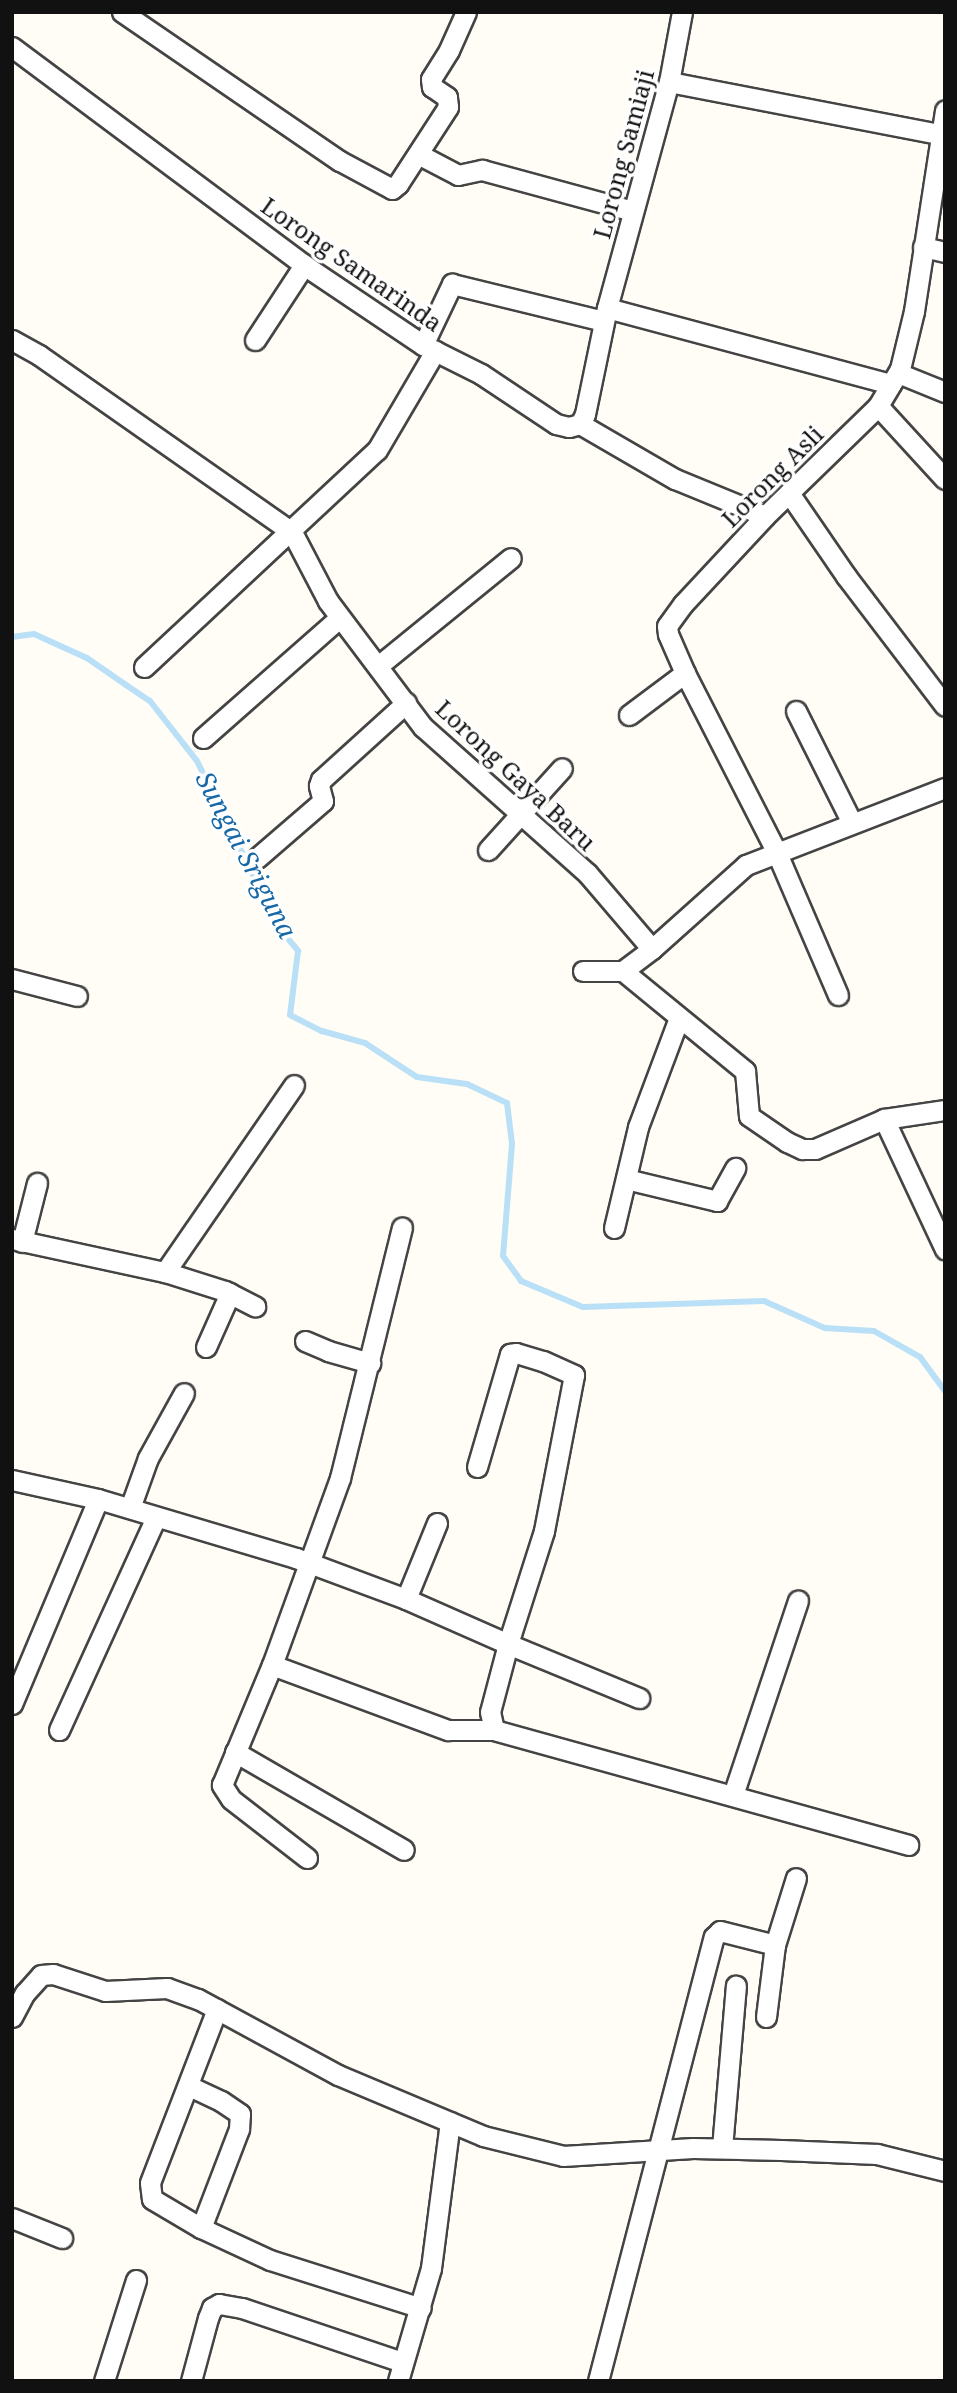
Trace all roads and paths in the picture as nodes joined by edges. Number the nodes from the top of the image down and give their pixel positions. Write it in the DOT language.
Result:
graph roads {
  1 [pos="122,12"];
  2 [pos="466,12"];
  3 [pos="682,12"];
  4 [pos="12,47"];
  5 [pos="670,82"];
  6 [pos="945,110"];
  7 [pos="939,134"];
  8 [pos="418,154"];
  9 [pos="633,211"];
  10 [pos="923,247"];
  11 [pos="945,252"];
  12 [pos="304,265"];
  13 [pos="605,315"];
  14 [pos="12,340"];
  15 [pos="255,340"];
  16 [pos="429,348"];
  17 [pos="895,378"];
  18 [pos="945,392"];
  19 [pos="878,406"];
  20 [pos="580,424"];
  21 [pos="945,479"];
  22 [pos="789,493"];
  23 [pos="765,516"];
  24 [pos="292,532"];
  25 [pos="511,558"];
  26 [pos="339,618"];
  27 [pos="378,666"];
  28 [pos="145,667"];
  29 [pos="685,673"];
  30 [pos="406,704"];
  31 [pos="945,706"];
  32 [pos="796,711"];
  33 [pos="629,715"];
  34 [pos="203,738"];
  35 [pos="562,768"];
  36 [pos="945,788"];
  37 [pos="520,813"];
  38 [pos="852,823"];
  39 [pos="488,850"];
  40 [pos="776,851"];
  41 [pos="257,858"];
  42 [pos="652,949"];
  43 [pos="583,971"];
  44 [pos="623,971"];
  45 [pos="12,979"];
  46 [pos="838,995"];
  47 [pos="77,996"];
  48 [pos="679,1018"];
  49 [pos="294,1085"];
  50 [pos="945,1110"];
  51 [pos="884,1119"];
  52 [pos="735,1168"];
  53 [pos="626,1179"];
  54 [pos="37,1183"];
  55 [pos="402,1228"];
  56 [pos="614,1228"];
  57 [pos="17,1241"];
  58 [pos="945,1249"];
  59 [pos="165,1272"];
  60 [pos="230,1293"];
  61 [pos="255,1306"];
  62 [pos="305,1341"];
  63 [pos="206,1347"];
  64 [pos="370,1363"];
  65 [pos="184,1393"];
  66 [pos="477,1467"];
  67 [pos="12,1480"];
  68 [pos="99,1499"];
  69 [pos="130,1508"];
  70 [pos="156,1517"];
  71 [pos="437,1523"];
  72 [pos="310,1563"];
  73 [pos="406,1599"];
  74 [pos="797,1601"];
  75 [pos="508,1644"];
  76 [pos="272,1665"];
  77 [pos="639,1698"];
  78 [pos="12,1704"];
  79 [pos="59,1730"];
  80 [pos="495,1730"];
  81 [pos="235,1752"];
  82 [pos="733,1795"];
  83 [pos="908,1845"];
  84 [pos="404,1850"];
  85 [pos="307,1858"];
  86 [pos="796,1878"];
  87 [pos="775,1945"];
  88 [pos="736,1986"];
  89 [pos="217,2010"];
  90 [pos="12,2017"];
  91 [pos="766,2017"];
  92 [pos="189,2086"];
  93 [pos="450,2122"];
  94 [pos="722,2148"];
  95 [pos="657,2150"];
  96 [pos="945,2171"];
  97 [pos="12,2218"];
  98 [pos="201,2228"];
  99 [pos="62,2238"];
  100 [pos="136,2280"];
  101 [pos="421,2308"];
  102 [pos="400,2372"];
  103 [pos="104,2381"];
  104 [pos="191,2381"];
  105 [pos="598,2381"];
  1 -- 8 [label="street"];
  2 -- 8 [label="street"];
  3 -- 5 [label="street, Lorong Samiaji"];
  4 -- 12 [label="street, Lorong Samarinda"];
  5 -- 7 [label="street"];
  5 -- 9 [label="street, Lorong Samiaji"];
  6 -- 7 [label="street, Lorong Asli"];
  7 -- 10 [label="street, Lorong Asli"];
  8 -- 9 [label="street"];
  9 -- 13 [label="street, Lorong Samiaji"];
  10 -- 11 [label="street"];
  10 -- 17 [label="street, Lorong Asli"];
  12 -- 15 [label="street"];
  12 -- 16 [label="street, Lorong Samarinda"];
  13 -- 16 [label="street"];
  13 -- 17 [label="street"];
  13 -- 20 [label="street"];
  14 -- 24 [label="street"];
  16 -- 20 [label="street, Lorong Samarinda"];
  16 -- 24 [label="street"];
  17 -- 18 [label="street"];
  17 -- 19 [label="street, Lorong Asli"];
  19 -- 21 [label="street"];
  19 -- 22 [label="street, Lorong Asli"];
  20 -- 23 [label="street"];
  22 -- 23 [label="street, Lorong Asli"];
  22 -- 31 [label="street"];
  23 -- 29 [label="street, Lorong Asli"];
  24 -- 26 [label="street, Lorong Gaya Baru"];
  24 -- 28 [label="street"];
  25 -- 27 [label="street"];
  26 -- 27 [label="street, Lorong Gaya Baru"];
  26 -- 34 [label="street"];
  27 -- 30 [label="street, Lorong Gaya Baru"];
  29 -- 33 [label="street"];
  29 -- 40 [label="street, Lorong Asli"];
  30 -- 37 [label="street, Lorong Gaya Baru"];
  30 -- 41 [label="street"];
  32 -- 38 [label="street"];
  35 -- 37 [label="street"];
  36 -- 38 [label="street"];
  37 -- 39 [label="street"];
  37 -- 42 [label="street, Lorong Gaya Baru"];
  38 -- 40 [label="street"];
  40 -- 42 [label="street"];
  40 -- 46 [label="street, Lorong Asli"];
  42 -- 44 [label="street"];
  43 -- 44 [label="street"];
  44 -- 48 [label="street"];
  45 -- 47 [label="street"];
  48 -- 51 [label="street"];
  48 -- 53 [label="street"];
  49 -- 59 [label="street"];
  50 -- 51 [label="street"];
  51 -- 58 [label="street"];
  52 -- 53 [label="street"];
  53 -- 56 [label="street"];
  54 -- 57 [label="street"];
  55 -- 64 [label="street"];
  57 -- 59 [label="street"];
  59 -- 60 [label="street"];
  60 -- 61 [label="street"];
  60 -- 63 [label="street"];
  62 -- 64 [label="street"];
  64 -- 72 [label="street"];
  65 -- 69 [label="street"];
  66 -- 75 [label="street"];
  67 -- 68 [label="street"];
  68 -- 69 [label="street"];
  68 -- 78 [label="street"];
  69 -- 70 [label="street"];
  70 -- 72 [label="street"];
  70 -- 79 [label="street"];
  71 -- 73 [label="street"];
  72 -- 73 [label="street"];
  72 -- 76 [label="street"];
  73 -- 75 [label="street"];
  74 -- 82 [label="street"];
  75 -- 77 [label="street"];
  75 -- 80 [label="street"];
  76 -- 80 [label="street"];
  76 -- 81 [label="street"];
  80 -- 82 [label="street"];
  81 -- 84 [label="street"];
  81 -- 85 [label="street"];
  82 -- 83 [label="street"];
  86 -- 87 [label="street"];
  87 -- 91 [label="street"];
  87 -- 95 [label="street"];
  88 -- 94 [label="street"];
  89 -- 90 [label="street"];
  89 -- 92 [label="street"];
  89 -- 93 [label="street"];
  92 -- 98 [label="street"];
  92 -- 98 [label="street"];
  93 -- 95 [label="street"];
  93 -- 101 [label="street"];
  94 -- 95 [label="street"];
  94 -- 96 [label="street"];
  95 -- 105 [label="street"];
  97 -- 99 [label="street"];
  98 -- 101 [label="street"];
  100 -- 103 [label="street"];
  101 -- 102 [label="street"];
  102 -- 104 [label="street"];
}
